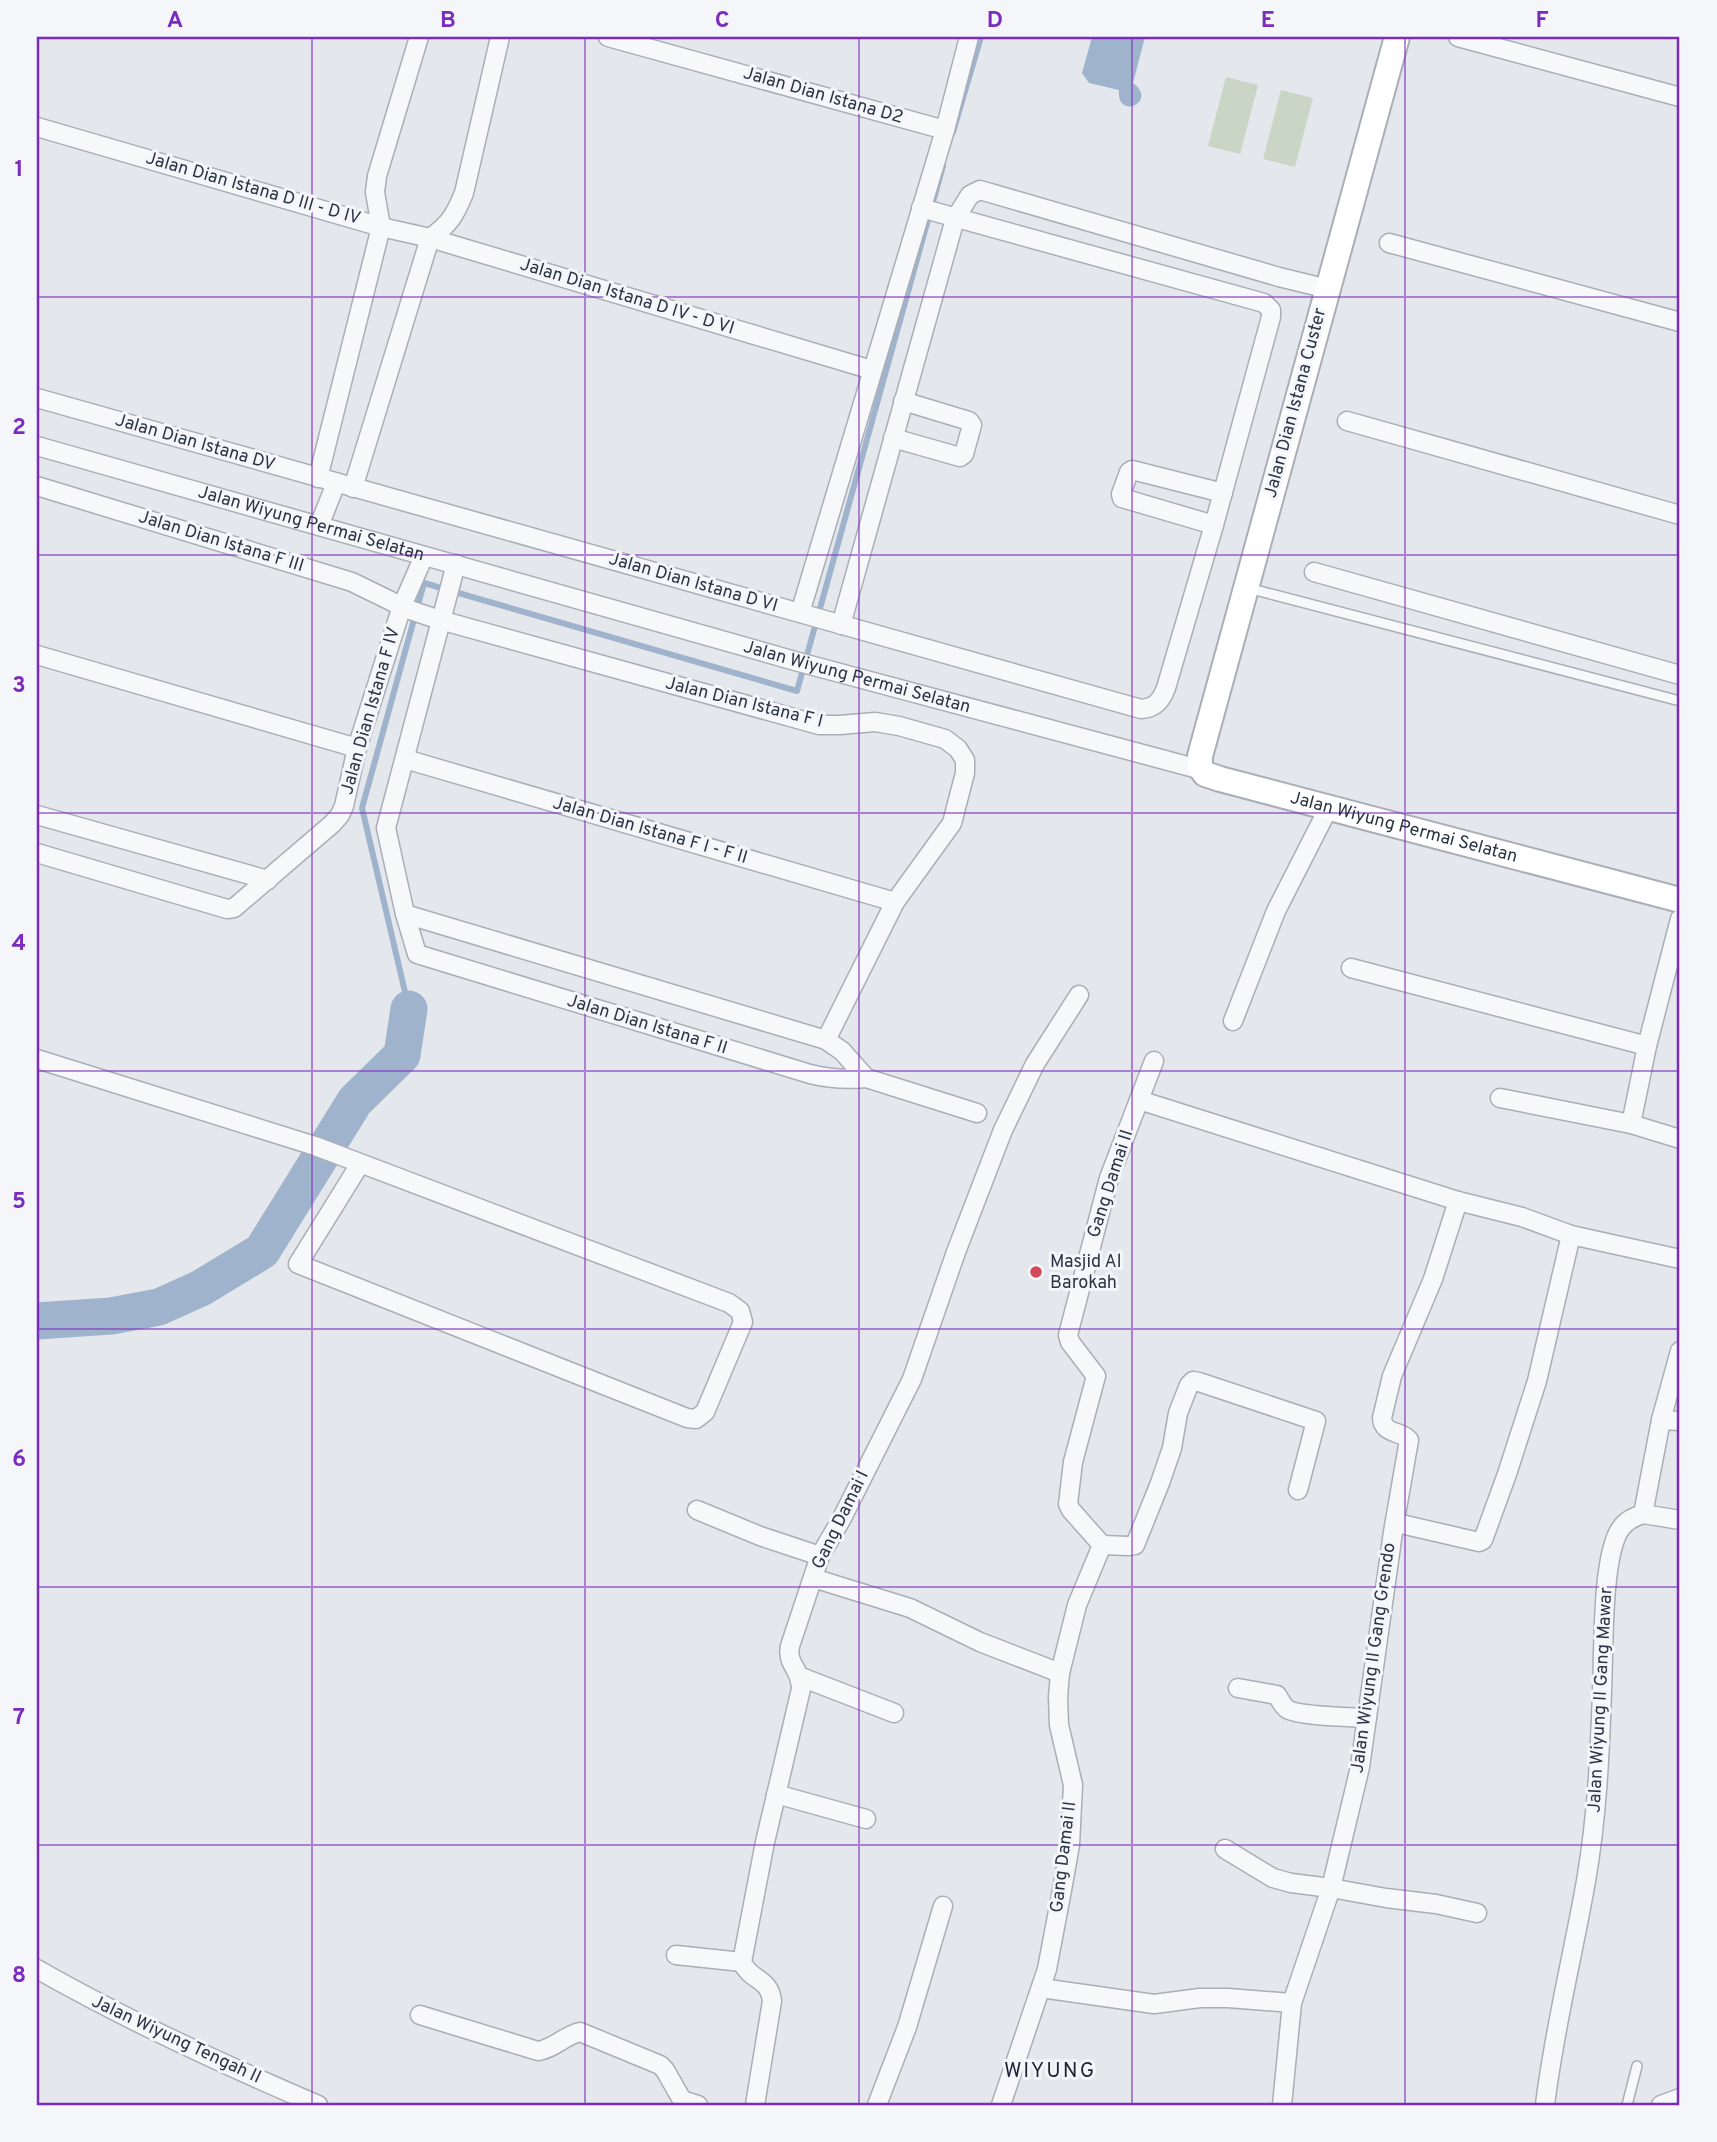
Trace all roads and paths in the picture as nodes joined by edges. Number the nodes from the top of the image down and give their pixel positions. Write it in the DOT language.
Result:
graph roads {
  1 [pos="419,37"];
  2 [pos="500,37"];
  3 [pos="608,37"];
  4 [pos="969,37"];
  5 [pos="1397,37"];
  6 [pos="1458,37"];
  7 [pos="1680,97"];
  8 [pos="37,127"];
  9 [pos="945,130"];
  10 [pos="924,209"];
  11 [pos="953,218"];
  12 [pos="381,227"];
  13 [pos="430,238"];
  14 [pos="1389,243"];
  15 [pos="1328,289"];
  16 [pos="1680,322"];
  17 [pos="872,370"];
  18 [pos="37,398"];
  19 [pos="903,401"];
  20 [pos="1347,421"];
  21 [pos="892,438"];
  22 [pos="37,446"];
  23 [pos="1160,477"];
  24 [pos="336,483"];
  25 [pos="37,486"];
  26 [pos="1223,494"];
  27 [pos="1152,507"];
  28 [pos="1680,514"];
  29 [pos="1214,525"];
  30 [pos="319,526"];
  31 [pos="424,556"];
  32 [pos="454,570"];
  33 [pos="1314,572"];
  34 [pos="1246,587"];
  35 [pos="404,608"];
  36 [pos="439,615"];
  37 [pos="806,615"];
  38 [pos="837,624"];
  39 [pos="37,654"];
  40 [pos="1680,675"];
  41 [pos="1680,701"];
  42 [pos="357,748"];
  43 [pos="405,759"];
  44 [pos="1202,770"];
  45 [pos="1328,809"];
  46 [pos="37,815"];
  47 [pos="37,853"];
  48 [pos="268,880"];
  49 [pos="1680,900"];
  50 [pos="895,902"];
  51 [pos="405,914"];
  52 [pos="1680,919"];
  53 [pos="1351,968"];
  54 [pos="1079,995"];
  55 [pos="1233,1021"];
  56 [pos="826,1040"];
  57 [pos="1647,1046"];
  58 [pos="37,1059"];
  59 [pos="1154,1061"];
  60 [pos="866,1078"];
  61 [pos="1500,1098"];
  62 [pos="1139,1100"];
  63 [pos="977,1113"];
  64 [pos="1631,1124"];
  65 [pos="1680,1139"];
  66 [pos="360,1164"];
  67 [pos="1458,1201"];
  68 [pos="1571,1235"];
  69 [pos="1680,1259"];
  70 [pos="1680,1351"];
  71 [pos="1661,1420"];
  72 [pos="1680,1421"];
  73 [pos="1298,1490"];
  74 [pos="697,1510"];
  75 [pos="1643,1514"];
  76 [pos="1680,1520"];
  77 [pos="1395,1527"];
  78 [pos="1102,1545"];
  79 [pos="820,1556"];
  80 [pos="813,1578"];
  81 [pos="1060,1673"];
  82 [pos="801,1676"];
  83 [pos="1238,1688"];
  84 [pos="894,1713"];
  85 [pos="1367,1718"];
  86 [pos="776,1794"];
  87 [pos="866,1819"];
  88 [pos="1225,1849"];
  89 [pos="1331,1888"];
  90 [pos="943,1906"];
  91 [pos="1477,1913"];
  92 [pos="676,1955"];
  93 [pos="742,1962"];
  94 [pos="37,1969"];
  95 [pos="1041,1987"];
  96 [pos="1292,2004"];
  97 [pos="420,2015"];
  98 [pos="1637,2066"];
  99 [pos="1680,2098"];
  100 [pos="318,2105"];
  101 [pos="698,2105"];
  102 [pos="755,2105"];
  103 [pos="877,2105"];
  104 [pos="1001,2105"];
  105 [pos="1282,2105"];
  106 [pos="1545,2105"];
  107 [pos="1627,2105"];
  108 [pos="1661,2105"];
  1 -- 12 [label="street"];
  2 -- 13 [label="street"];
  3 -- 9 [label="street, Jalan Dian Istana D2"];
  4 -- 9 [label="street"];
  5 -- 15 [label="street, Jalan Dian Istana Custer"];
  6 -- 7 [label="street"];
  8 -- 12 [label="street, Jalan Dian Istana D III - D IV"];
  9 -- 10 [label="street, Jalan Dian Istana D VI"];
  10 -- 11 [label="street"];
  10 -- 17 [label="street, Jalan Dian Istana D VI"];
  11 -- 15 [label="street"];
  11 -- 19 [label="street"];
  11 -- 26 [label="street"];
  12 -- 13 [label="street, Jalan Dian Istana D IV - D VI"];
  12 -- 24 [label="street, Jalan Dian Istana D III - D IV"];
  13 -- 17 [label="street, Jalan Dian Istana D IV - D VI"];
  13 -- 24 [label="street"];
  14 -- 16 [label="street"];
  15 -- 34 [label="street, Jalan Dian Istana Custer"];
  17 -- 37 [label="street, Jalan Dian Istana D VI"];
  18 -- 24 [label="street, Jalan Dian Istana DV"];
  19 -- 21 [label="street"];
  19 -- 21 [label="street"];
  20 -- 28 [label="street"];
  21 -- 38 [label="street"];
  22 -- 30 [label="street, Jalan Wiyung Permai Selatan"];
  23 -- 26 [label="street"];
  23 -- 27 [label="street"];
  23 -- 27 [label="street"];
  24 -- 30 [label="street"];
  24 -- 37 [label="street, Jalan Dian Istana D VI"];
  25 -- 35 [label="street, Jalan Dian Istana F III"];
  26 -- 29 [label="street"];
  27 -- 29 [label="street"];
  29 -- 38 [label="street"];
  30 -- 31 [label="street, Jalan Wiyung Permai Selatan"];
  31 -- 32 [label="street, Jalan Wiyung Permai Selatan"];
  31 -- 35 [label="street, Jalan Dian Istana F IV"];
  32 -- 36 [label="street, Jalan Dian Istana F II"];
  32 -- 44 [label="street, Jalan Wiyung Permai Selatan"];
  33 -- 40 [label="street"];
  34 -- 41 [label="lane"];
  34 -- 44 [label="street, Jalan Dian Istana Custer"];
  35 -- 36 [label="street, Jalan Dian Istana F I"];
  35 -- 42 [label="street, Jalan Dian Istana F IV"];
  36 -- 43 [label="street, Jalan Dian Istana F II"];
  36 -- 50 [label="street, Jalan Dian Istana F I"];
  37 -- 38 [label="street"];
  39 -- 42 [label="street"];
  42 -- 48 [label="street, Jalan Dian Istana F IV"];
  43 -- 50 [label="street, Jalan Dian Istana F I - F II"];
  43 -- 51 [label="street, Jalan Dian Istana F II"];
  44 -- 45 [label="street, Jalan Wiyung Permai Selatan"];
  45 -- 49 [label="street, Jalan Wiyung Permai Selatan"];
  45 -- 55 [label="street"];
  46 -- 48 [label="street"];
  47 -- 48 [label="street, Jalan Dian Istana F IV"];
  50 -- 56 [label="street"];
  51 -- 56 [label="street, Jalan Dian Istana F II"];
  51 -- 60 [label="street, Jalan Dian Istana F II"];
  52 -- 57 [label="street"];
  53 -- 57 [label="street"];
  54 -- 79 [label="street, Gang Damai I"];
  56 -- 60 [label="street, Jalan Dian Istana F II"];
  57 -- 64 [label="street"];
  58 -- 66 [label="street"];
  59 -- 62 [label="street, Gang Damai II"];
  60 -- 63 [label="street"];
  61 -- 64 [label="street"];
  62 -- 67 [label="street"];
  62 -- 78 [label="street, Gang Damai II"];
  64 -- 65 [label="street"];
  66 -- 66 [label="street"];
  67 -- 68 [label="street"];
  67 -- 77 [label="street"];
  68 -- 69 [label="street"];
  68 -- 77 [label="street, Jalan Wiyung II Gang Grendo"];
  70 -- 71 [label="street"];
  71 -- 72 [label="street"];
  71 -- 75 [label="street"];
  73 -- 78 [label="street"];
  74 -- 79 [label="street"];
  75 -- 76 [label="street"];
  75 -- 106 [label="street, Jalan Wiyung II Gang Mawar"];
  77 -- 85 [label="street, Jalan Wiyung II Gang Grendo"];
  78 -- 81 [label="street, Gang Damai II"];
  79 -- 80 [label="street, Gang Damai I"];
  80 -- 81 [label="street"];
  80 -- 82 [label="street, Gang Damai I"];
  81 -- 95 [label="street, Gang Damai II"];
  82 -- 84 [label="street"];
  82 -- 86 [label="street, Gang Damai I"];
  83 -- 85 [label="street"];
  85 -- 89 [label="street, Jalan Wiyung II Gang Grendo"];
  86 -- 87 [label="street"];
  86 -- 93 [label="street, Gang Damai I"];
  88 -- 89 [label="street"];
  89 -- 91 [label="street"];
  89 -- 96 [label="street, Jalan Wiyung II Gang Grendo"];
  90 -- 103 [label="street"];
  92 -- 93 [label="street"];
  93 -- 102 [label="street"];
  94 -- 100 [label="street, Jalan Wiyung Tengah II"];
  95 -- 96 [label="street"];
  95 -- 104 [label="street, Gang Damai II"];
  96 -- 105 [label="street, Jalan Wiyung II Gang Grendo"];
  97 -- 101 [label="street"];
  98 -- 107 [label="lane"];
  99 -- 108 [label="street"];
}
